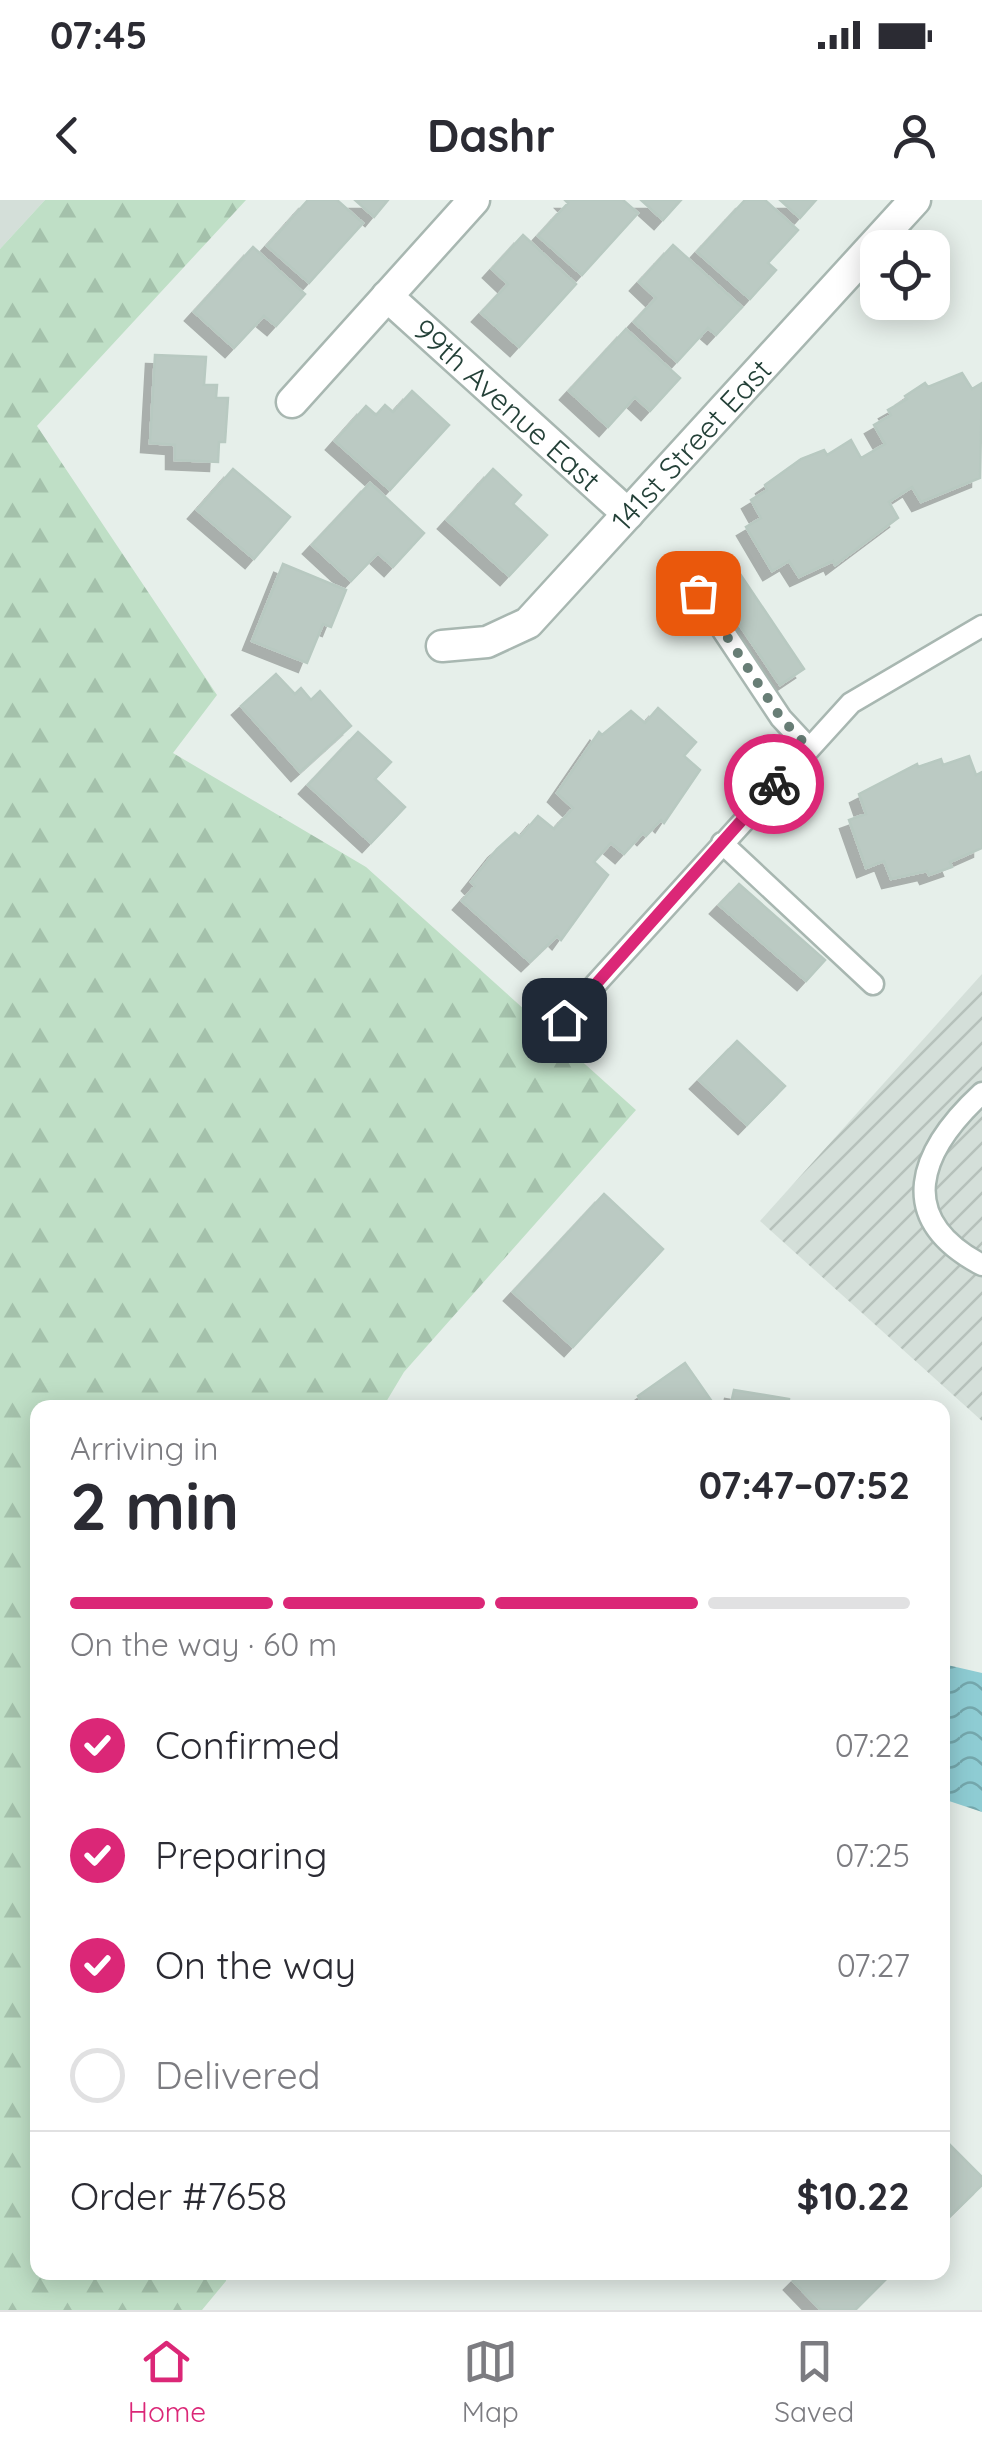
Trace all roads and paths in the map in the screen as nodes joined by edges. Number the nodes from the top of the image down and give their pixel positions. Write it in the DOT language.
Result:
graph roads {
  1 [pos="474,200"];
  2 [pos="915,200"];
  3 [pos="388,296"];
  4 [pos="292,402"];
  5 [pos="628,514"];
  6 [pos="698,593"];
  7 [pos="982,626"];
  8 [pos="442,646"];
  9 [pos="808,747"];
  10 [pos="722,843"];
  11 [pos="874,984"];
  12 [pos="564,1020"];
  13 [pos="982,1092"];
  14 [pos="982,1266"];
  1 -- 3 [label="street"];
  2 -- 5 [label="street, 141st Street East"];
  3 -- 4 [label="street"];
  3 -- 5 [label="street, 99th Avenue East"];
  5 -- 8 [label="street, 141st Street East"];
  6 -- 9 [label="lane"];
  7 -- 9 [label="lane"];
  9 -- 10 [label="lane"];
  10 -- 11 [label="lane"];
  10 -- 12 [label="lane"];
  13 -- 14 [label="lane"];
}
